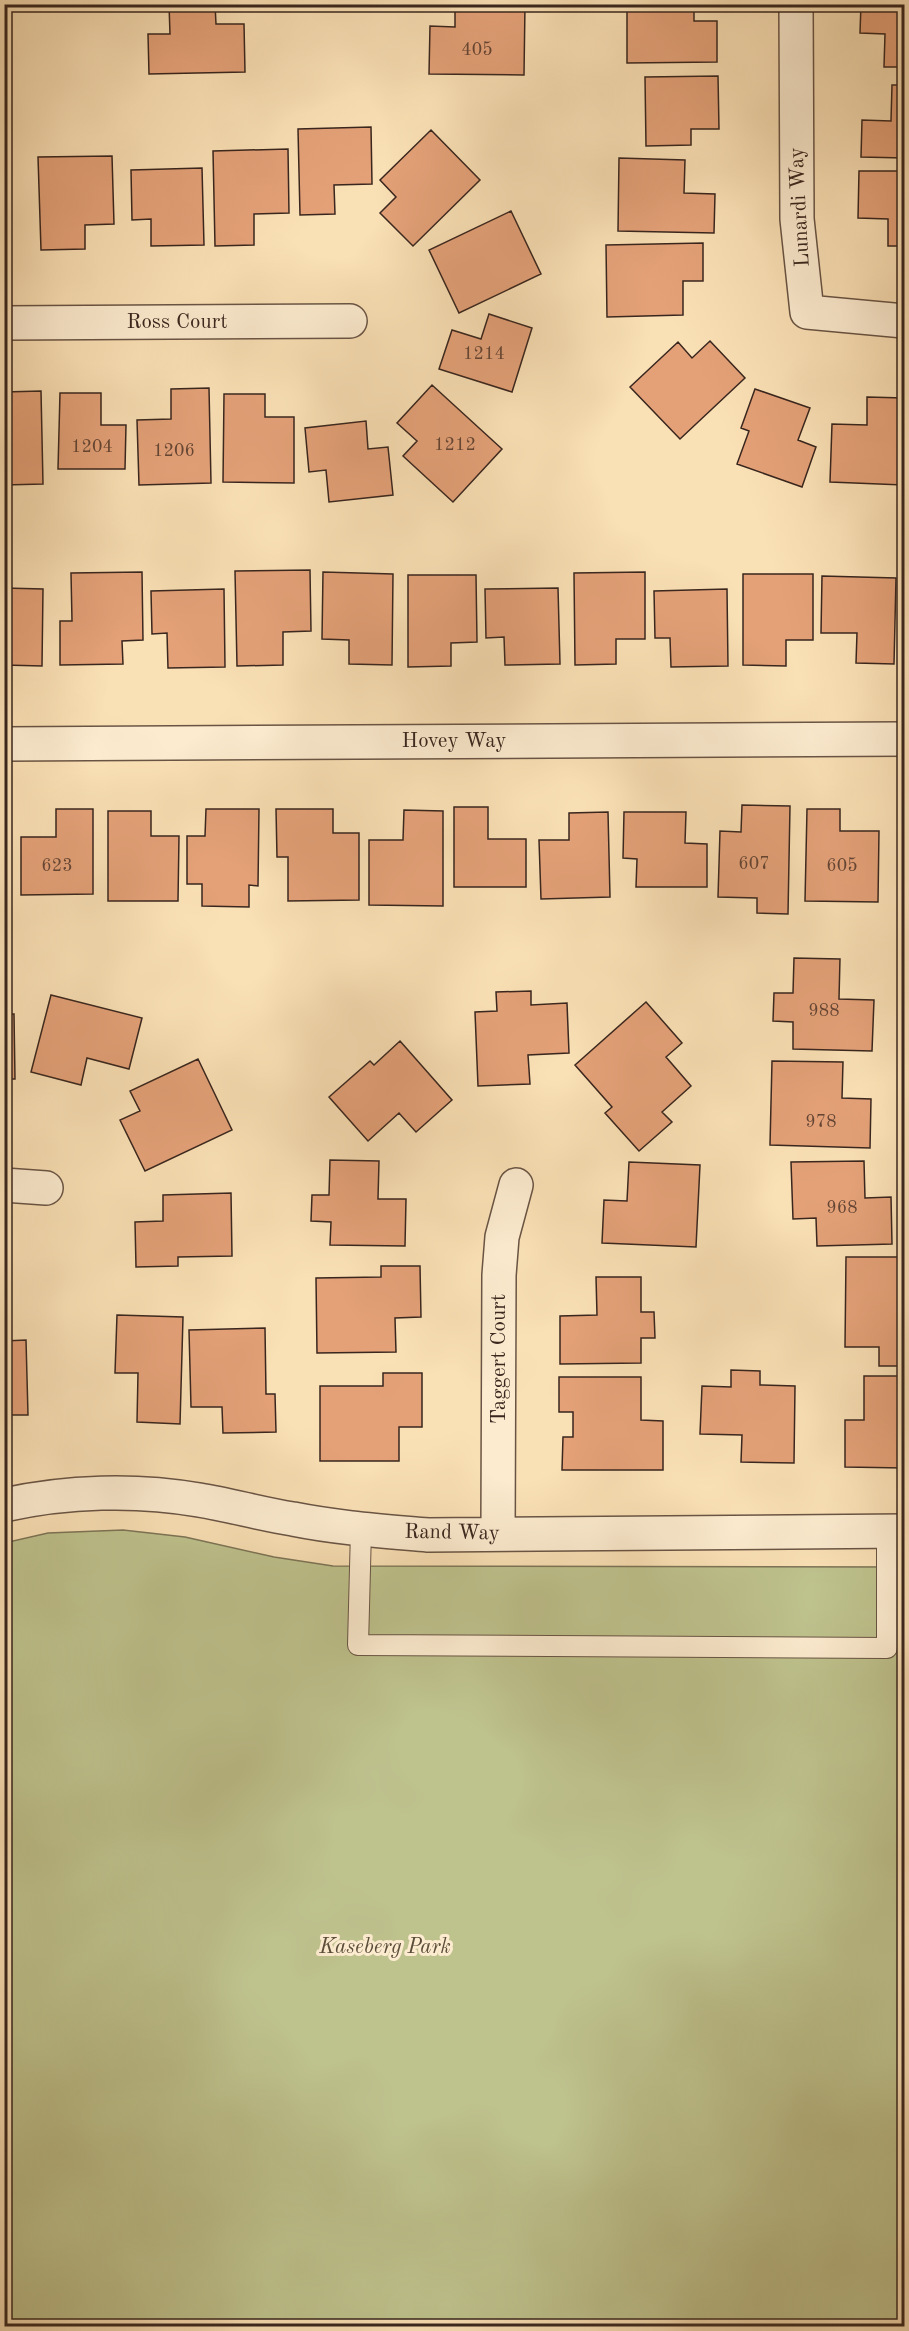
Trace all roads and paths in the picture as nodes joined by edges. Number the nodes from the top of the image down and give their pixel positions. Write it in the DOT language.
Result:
graph roads {
  1 [pos="796,4"];
  2 [pos="350,321"];
  3 [pos="904,321"];
  4 [pos="4,323"];
  5 [pos="904,739"];
  6 [pos="4,744"];
  7 [pos="4,1185"];
  8 [pos="516,1185"];
  9 [pos="46,1188"];
  10 [pos="4,1505"];
  11 [pos="361,1530"];
  12 [pos="896,1531"];
  13 [pos="498,1534"];
  1 -- 3 [label="street, Lunardi Way"];
  2 -- 4 [label="street, Ross Court"];
  5 -- 6 [label="street, Hovey Way"];
  7 -- 9 [label="street"];
  8 -- 13 [label="street, Taggert Court"];
  10 -- 11 [label="street, Rand Way"];
  11 -- 12 [label="lane"];
  11 -- 13 [label="street, Rand Way"];
  12 -- 13 [label="street, Rand Way"];
}
